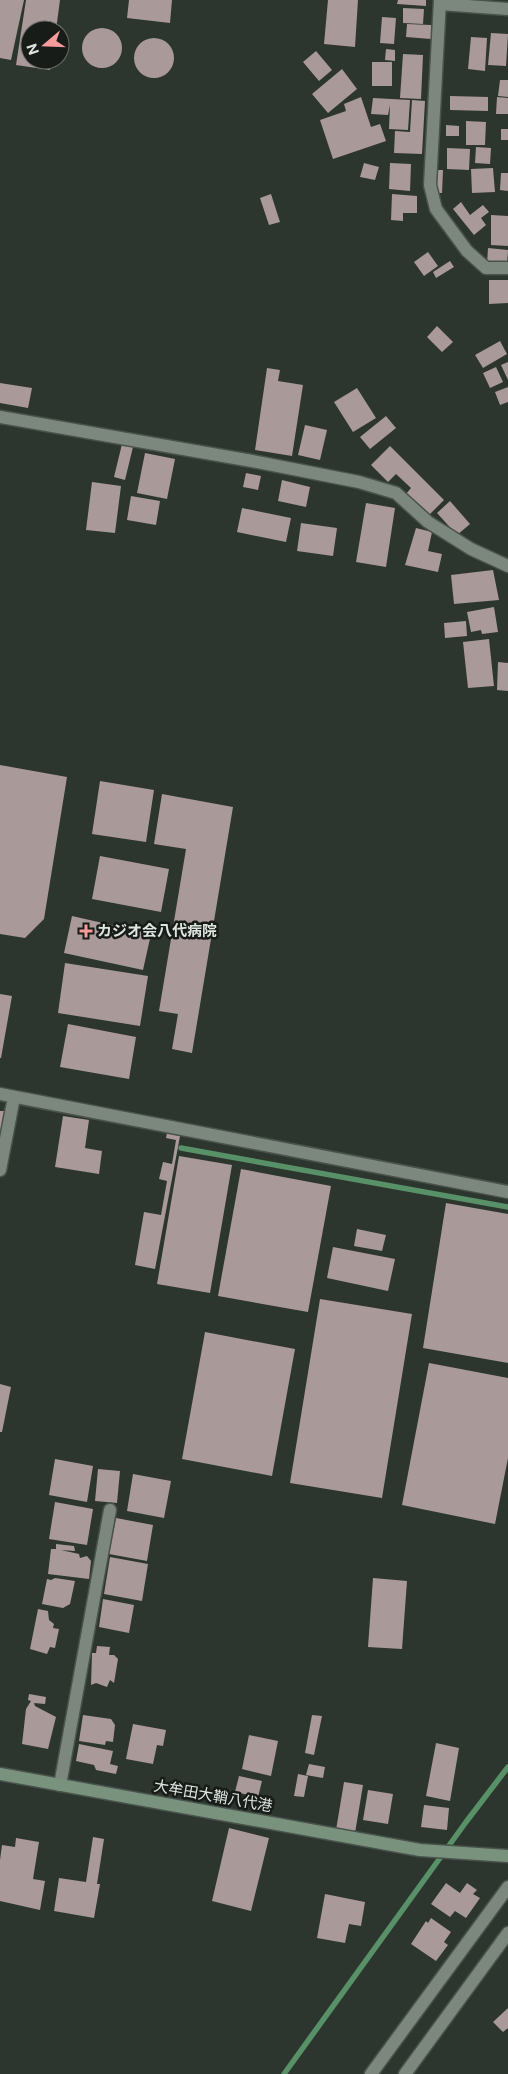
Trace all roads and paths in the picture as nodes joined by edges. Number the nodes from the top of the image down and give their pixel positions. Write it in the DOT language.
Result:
graph roads {
  1 [pos="440,2"];
  2 [pos="508,9"];
  3 [pos="508,268"];
  4 [pos="0,417"];
  5 [pos="508,566"];
  6 [pos="0,1094"];
  7 [pos="14,1097"];
  8 [pos="0,1170"];
  9 [pos="508,1192"];
  10 [pos="110,1510"];
  11 [pos="0,1774"];
  12 [pos="60,1785"];
  13 [pos="508,1856"];
  14 [pos="508,1887"];
  15 [pos="508,1933"];
  16 [pos="371,2074"];
  17 [pos="405,2074"];
  1 -- 2 [label="street"];
  1 -- 3 [label="street"];
  4 -- 5 [label="street"];
  6 -- 7 [label="street"];
  7 -- 8 [label="street"];
  7 -- 9 [label="street"];
  10 -- 12 [label="street"];
  11 -- 12 [label="main road, 大牟田大鞘八代港"];
  12 -- 13 [label="main road, 大牟田大鞘八代港"];
  14 -- 16 [label="street"];
  15 -- 17 [label="street"];
}
